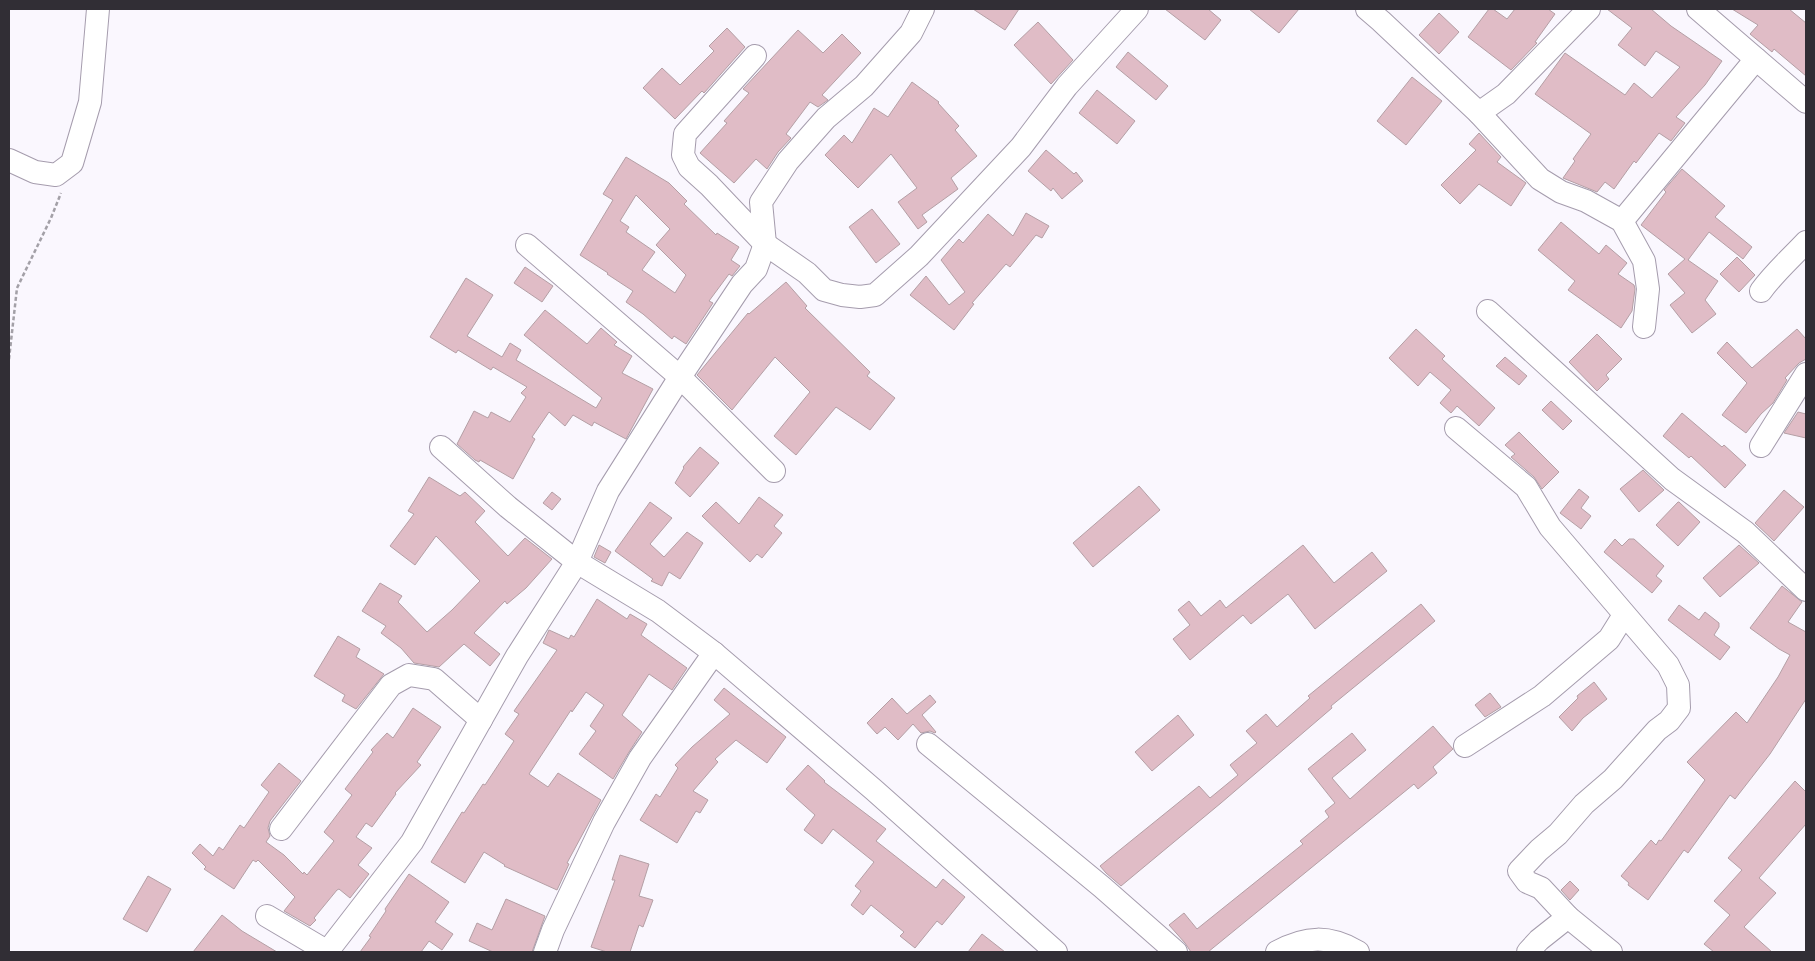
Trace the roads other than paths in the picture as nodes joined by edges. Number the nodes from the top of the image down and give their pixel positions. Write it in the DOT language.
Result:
graph roads {
  1 [pos="98,9"];
  2 [pos="923,9"];
  3 [pos="1589,9"];
  4 [pos="1698,9"];
  5 [pos="1370,10"];
  6 [pos="1126,13"];
  7 [pos="755,56"];
  8 [pos="1756,59"];
  9 [pos="1806,102"];
  10 [pos="1478,112"];
  11 [pos="9,160"];
  12 [pos="1622,221"];
  13 [pos="1806,242"];
  14 [pos="765,244"];
  15 [pos="527,245"];
  16 [pos="1761,291"];
  17 [pos="1488,311"];
  18 [pos="1644,327"];
  19 [pos="1806,374"];
  20 [pos="680,377"];
  21 [pos="1456,428"];
  22 [pos="1761,446"];
  23 [pos="441,447"];
  24 [pos="774,471"];
  25 [pos="577,562"];
  26 [pos="1806,590"];
  27 [pos="1624,615"];
  28 [pos="714,653"];
  29 [pos="481,720"];
  30 [pos="928,744"];
  31 [pos="1465,746"];
  32 [pos="281,829"];
  33 [pos="267,916"];
  34 [pos="1568,917"];
  35 [pos="327,952"];
  36 [pos="544,952"];
  37 [pos="1056,952"];
  38 [pos="1176,952"];
  39 [pos="1276,952"];
  40 [pos="1358,952"];
  41 [pos="1528,952"];
  42 [pos="1611,952"];
  1 -- 11 [label="street"];
  2 -- 14 [label="street"];
  3 -- 10 [label="street"];
  4 -- 8 [label="street"];
  5 -- 10 [label="street"];
  6 -- 14 [label="street"];
  7 -- 14 [label="street"];
  8 -- 9 [label="street"];
  8 -- 12 [label="street"];
  10 -- 12 [label="street"];
  12 -- 18 [label="street"];
  13 -- 16 [label="street"];
  14 -- 20 [label="street"];
  15 -- 20 [label="street"];
  17 -- 26 [label="street"];
  19 -- 22 [label="street"];
  20 -- 24 [label="street"];
  20 -- 25 [label="street"];
  21 -- 27 [label="street"];
  23 -- 25 [label="street"];
  25 -- 28 [label="street"];
  25 -- 29 [label="street"];
  27 -- 31 [label="street"];
  27 -- 34 [label="street"];
  28 -- 36 [label="street"];
  28 -- 37 [label="street"];
  29 -- 32 [label="street"];
  29 -- 35 [label="street"];
  30 -- 38 [label="street"];
  33 -- 35 [label="street"];
  34 -- 41 [label="street"];
  34 -- 42 [label="street"];
  39 -- 40 [label="street"];
}
